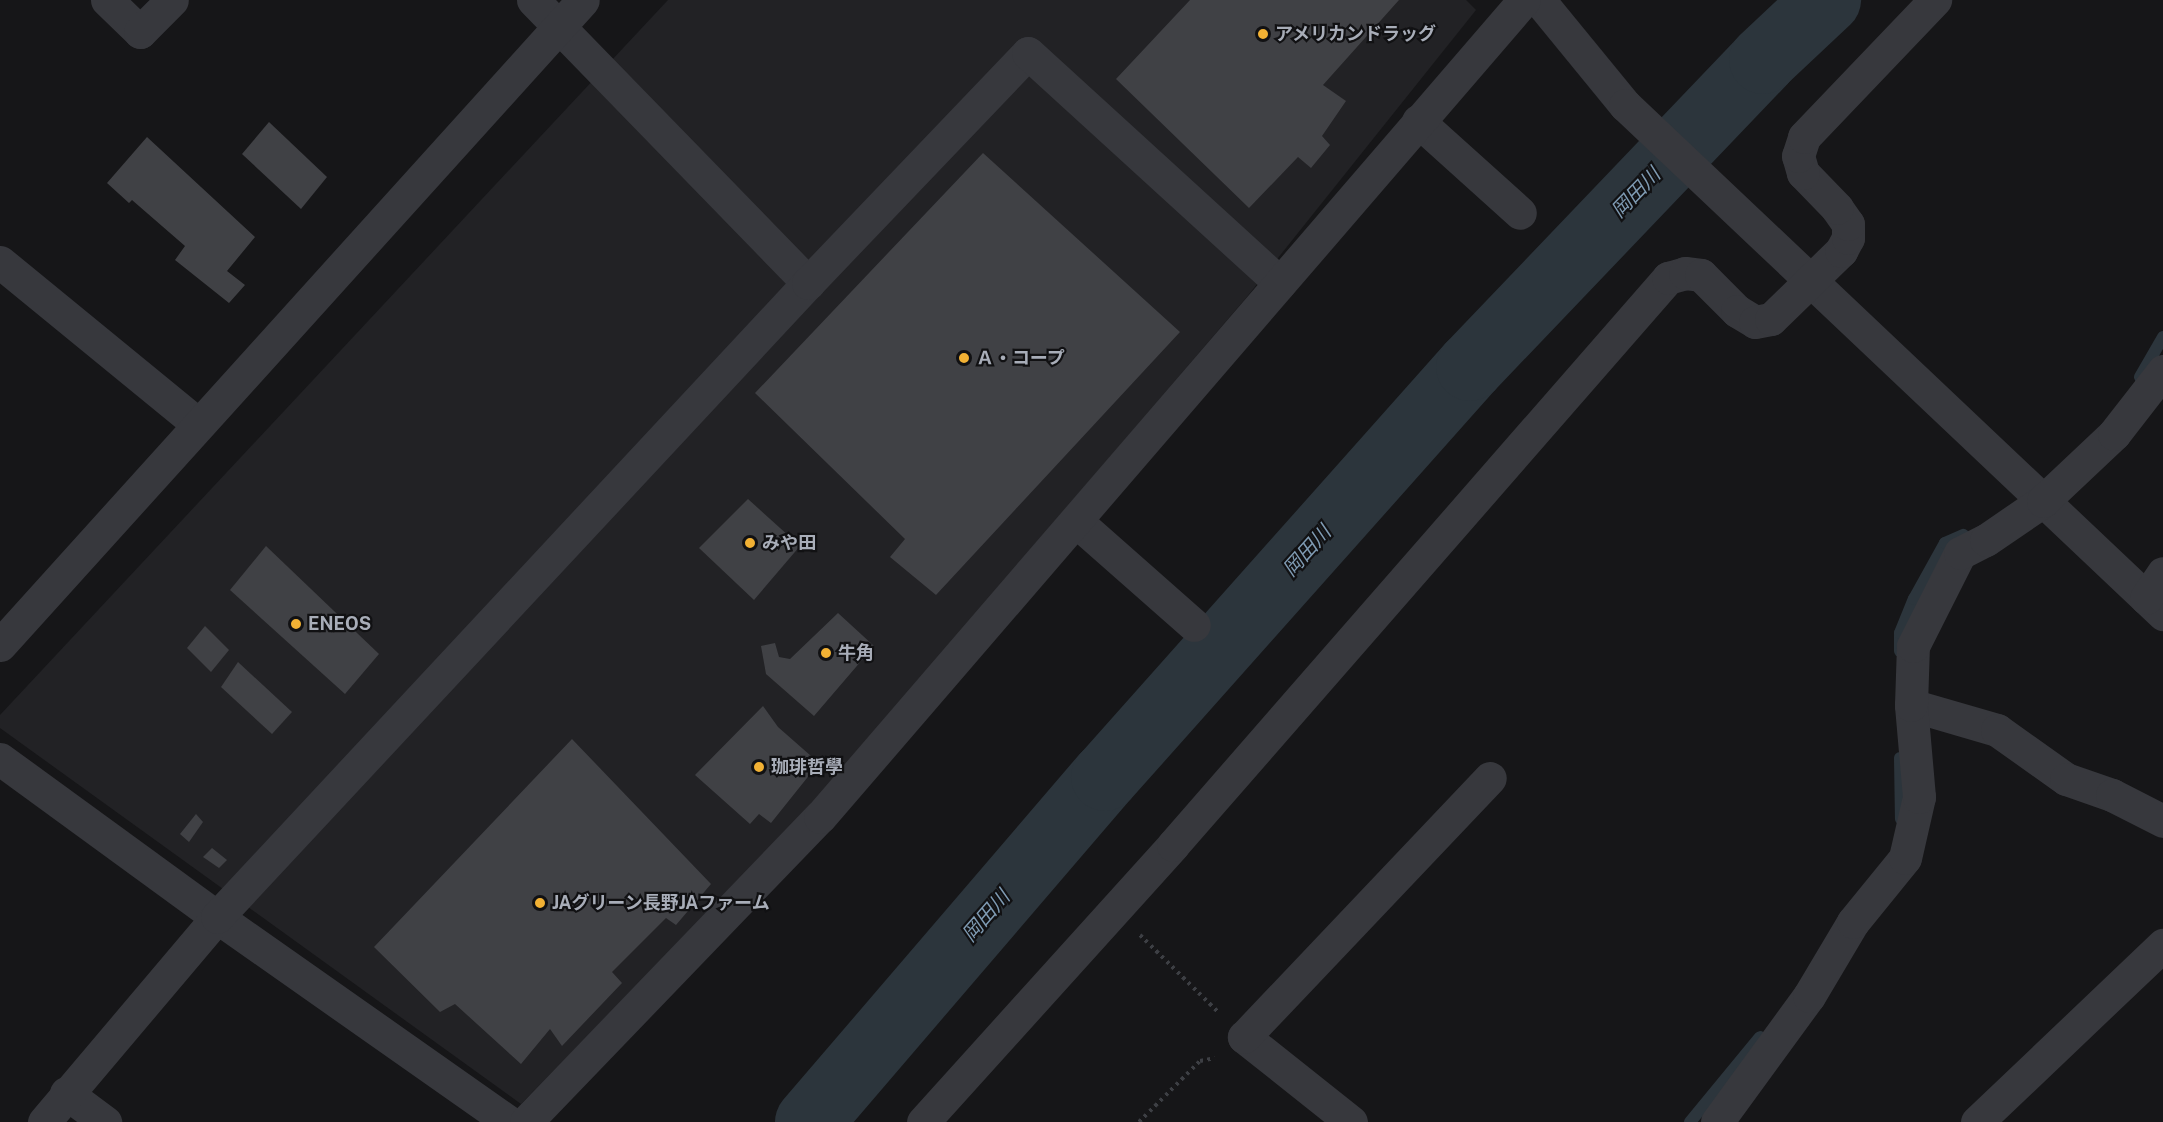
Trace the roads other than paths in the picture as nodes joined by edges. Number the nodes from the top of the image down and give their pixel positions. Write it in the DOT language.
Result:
graph roads {
  1 [pos="107,0"];
  2 [pos="172,0"];
  3 [pos="534,0"];
  4 [pos="583,0"];
  5 [pos="1524,0"];
  6 [pos="1539,0"];
  7 [pos="1935,0"];
  8 [pos="559,25"];
  9 [pos="1418,121"];
  10 [pos="1520,213"];
  11 [pos="0,262"];
  12 [pos="1812,282"];
  13 [pos="808,283"];
  14 [pos="1280,283"];
  15 [pos="2163,371"];
  16 [pos="198,424"];
  17 [pos="2043,501"];
  18 [pos="1076,521"];
  19 [pos="2157,595"];
  20 [pos="1194,625"];
  21 [pos="0,645"];
  22 [pos="1911,705"];
  23 [pos="0,759"];
  24 [pos="1490,778"];
  25 [pos="2163,821"];
  26 [pos="217,917"];
  27 [pos="2163,945"];
  28 [pos="66,1093"];
  29 [pos="44,1122"];
  30 [pos="105,1122"];
  31 [pos="509,1122"];
  32 [pos="526,1122"];
  33 [pos="923,1122"];
  34 [pos="1351,1122"];
  35 [pos="1717,1122"];
  36 [pos="1977,1122"];
  1 -- 2 [label="street"];
  3 -- 8 [label="street"];
  4 -- 8 [label="street"];
  5 -- 9 [label="street"];
  6 -- 12 [label="street"];
  7 -- 12 [label="street"];
  8 -- 13 [label="street"];
  8 -- 16 [label="street"];
  9 -- 10 [label="street"];
  9 -- 14 [label="street"];
  11 -- 16 [label="street"];
  12 -- 17 [label="street"];
  12 -- 33 [label="street"];
  13 -- 14 [label="street"];
  13 -- 26 [label="street"];
  14 -- 18 [label="street"];
  15 -- 17 [label="street"];
  16 -- 21 [label="street"];
  17 -- 19 [label="street"];
  17 -- 22 [label="street"];
  18 -- 20 [label="street"];
  18 -- 32 [label="street"];
  22 -- 25 [label="street"];
  22 -- 35 [label="street"];
  23 -- 26 [label="street"];
  24 -- 34 [label="street"];
  26 -- 28 [label="street"];
  26 -- 31 [label="street"];
  27 -- 36 [label="street"];
  28 -- 29 [label="street"];
  28 -- 30 [label="street"];
}
